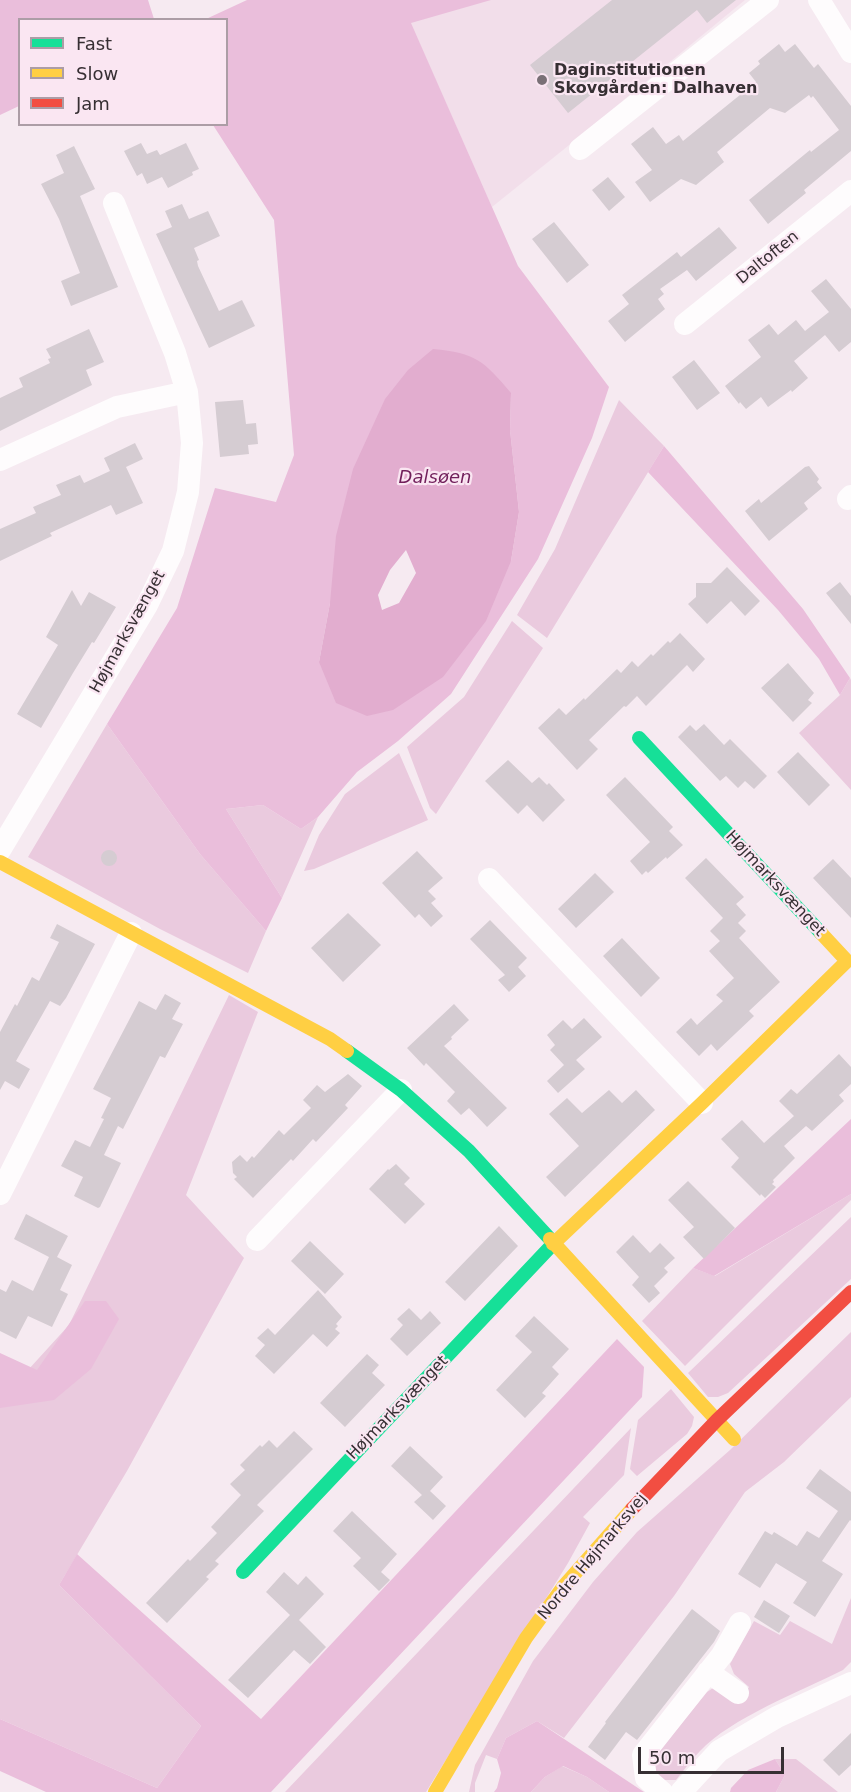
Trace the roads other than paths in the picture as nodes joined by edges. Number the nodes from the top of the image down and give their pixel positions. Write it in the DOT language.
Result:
graph roads {
  1 [pos="768,0"];
  2 [pos="819,0"];
  3 [pos="851,52"];
  4 [pos="580,149"];
  5 [pos="851,191"];
  6 [pos="114,203"];
  7 [pos="685,324"];
  8 [pos="187,392"];
  9 [pos="0,460"];
  10 [pos="639,738"];
  11 [pos="0,850"];
  12 [pos="0,862"];
  13 [pos="489,879"];
  14 [pos="131,933"];
  15 [pos="401,1090"];
  16 [pos="702,1103"];
  17 [pos="0,1194"];
  18 [pos="257,1240"];
  19 [pos="554,1243"];
  20 [pos="851,1292"];
  21 [pos="717,1420"];
  22 [pos="734,1439"];
  23 [pos="243,1572"];
  24 [pos="740,1623"];
  25 [pos="708,1672"];
  26 [pos="851,1683"];
  27 [pos="738,1693"];
  28 [pos="468,1737"];
  29 [pos="435,1792"];
  30 [pos="450,1792"];
  31 [pos="663,1792"];
  32 [pos="681,1792"];
  1 -- 4 [label="street"];
  2 -- 3 [label="street"];
  5 -- 7 [label="street, Daltoften"];
  6 -- 8 [label="street, Højmarksvænget"];
  8 -- 9 [label="street"];
  8 -- 11 [label="street, Højmarksvænget"];
  10 -- 16 [label="street, Højmarksvænget"];
  12 -- 14 [label="street"];
  13 -- 16 [label="street"];
  14 -- 15 [label="street"];
  14 -- 17 [label="street"];
  15 -- 18 [label="street"];
  15 -- 19 [label="street"];
  16 -- 19 [label="street, Højmarksvænget"];
  19 -- 21 [label="street"];
  19 -- 23 [label="street, Højmarksvænget"];
  20 -- 21 [label="street, Nordre Højmarksvej"];
  21 -- 22 [label="street"];
  21 -- 28 [label="street, Nordre Højmarksvej"];
  24 -- 25 [label="street"];
  25 -- 27 [label="street"];
  25 -- 31 [label="street"];
  26 -- 32 [label="street"];
  28 -- 29 [label="street, Nordre Højmarksvej"];
  28 -- 30 [label="street, Nordre Højmarksvej"];
}
